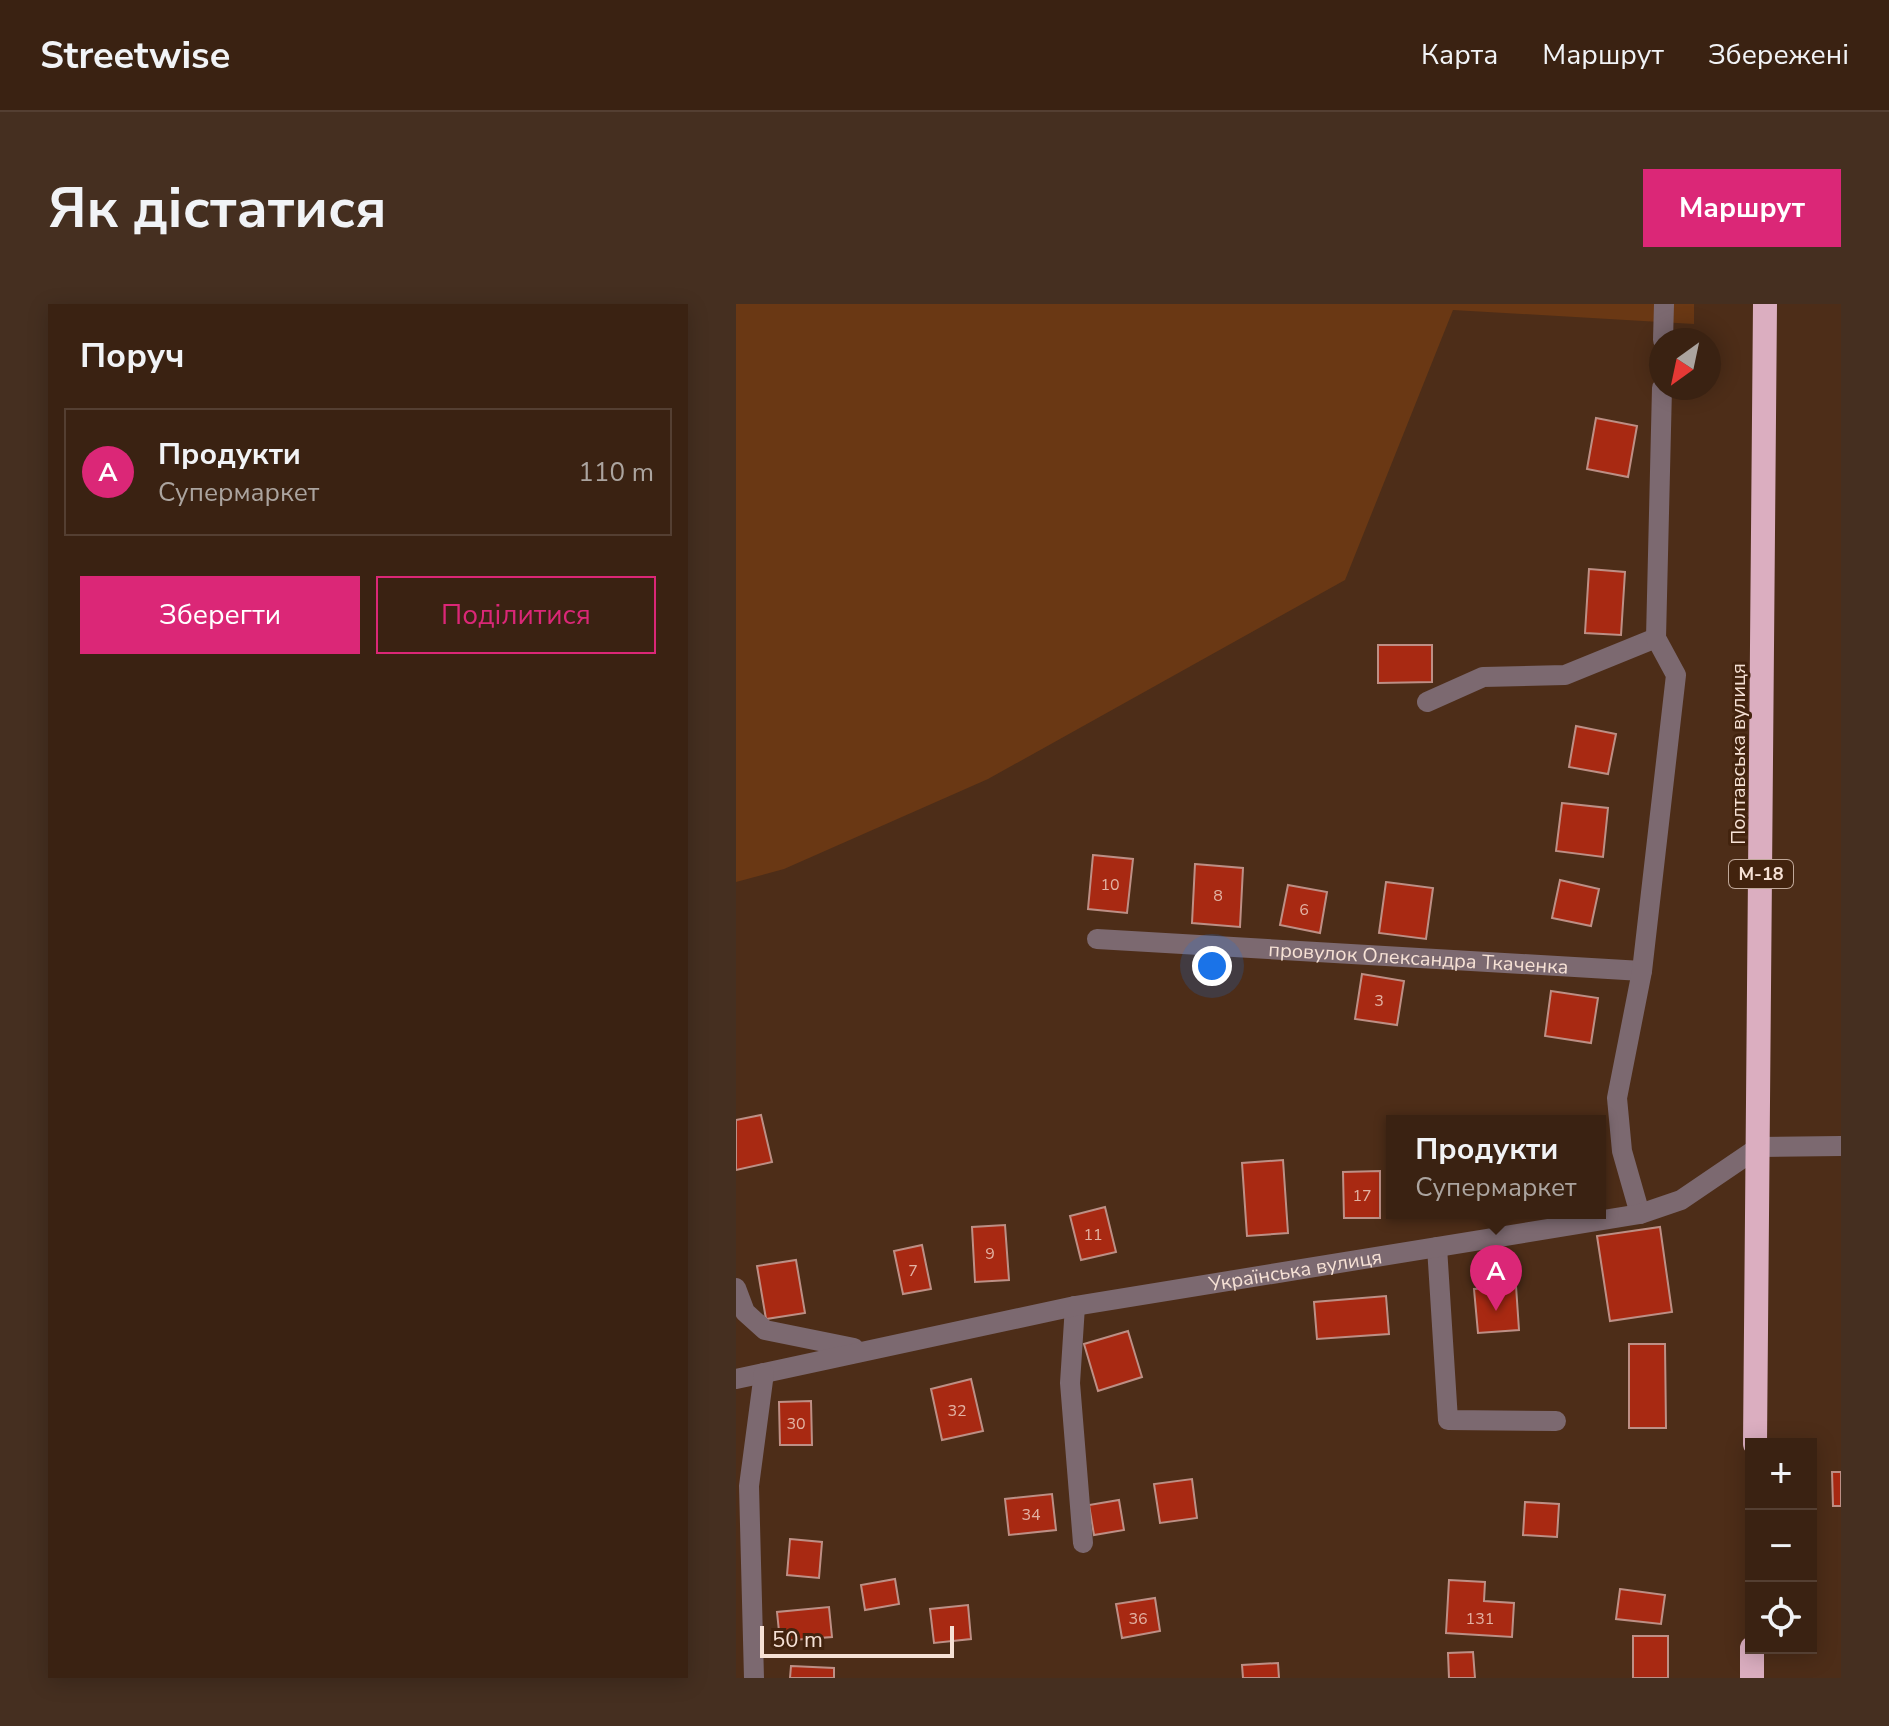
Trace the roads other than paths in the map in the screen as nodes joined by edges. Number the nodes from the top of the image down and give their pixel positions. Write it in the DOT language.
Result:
graph roads {
  1 [pos="1664,304"];
  2 [pos="1765,304"];
  3 [pos="1663,328"];
  4 [pos="1662,400"];
  5 [pos="1656,638"];
  6 [pos="1427,702"];
  7 [pos="1097,939"];
  8 [pos="1642,971"];
  9 [pos="1841,1146"];
  10 [pos="1759,1147"];
  11 [pos="1640,1214"];
  12 [pos="1437,1247"];
  13 [pos="736,1288"];
  14 [pos="1075,1306"];
  15 [pos="863,1350"];
  16 [pos="764,1373"];
  17 [pos="736,1379"];
  18 [pos="1556,1421"];
  19 [pos="1755,1438"];
  20 [pos="1083,1543"];
  21 [pos="1752,1654"];
  22 [pos="754,1678"];
  23 [pos="1752,1678"];
  1 -- 3 [label="street"];
  2 -- 10 [label="highway, Полтавська вулиця / М-18"];
  4 -- 5 [label="street"];
  5 -- 6 [label="street"];
  5 -- 8 [label="street"];
  7 -- 8 [label="street, провулок Олександра Ткаченка"];
  8 -- 11 [label="street"];
  9 -- 10 [label="street"];
  10 -- 11 [label="street, Українська вулиця"];
  10 -- 19 [label="highway, Полтавська вулиця / М-18"];
  11 -- 12 [label="street, Українська вулиця"];
  12 -- 14 [label="street, Українська вулиця"];
  12 -- 18 [label="street"];
  13 -- 15 [label="street"];
  14 -- 15 [label="street, Українська вулиця"];
  14 -- 20 [label="street"];
  15 -- 16 [label="street, Українська вулиця"];
  16 -- 17 [label="street, Українська вулиця"];
  16 -- 22 [label="street"];
  21 -- 23 [label="highway"];
}
